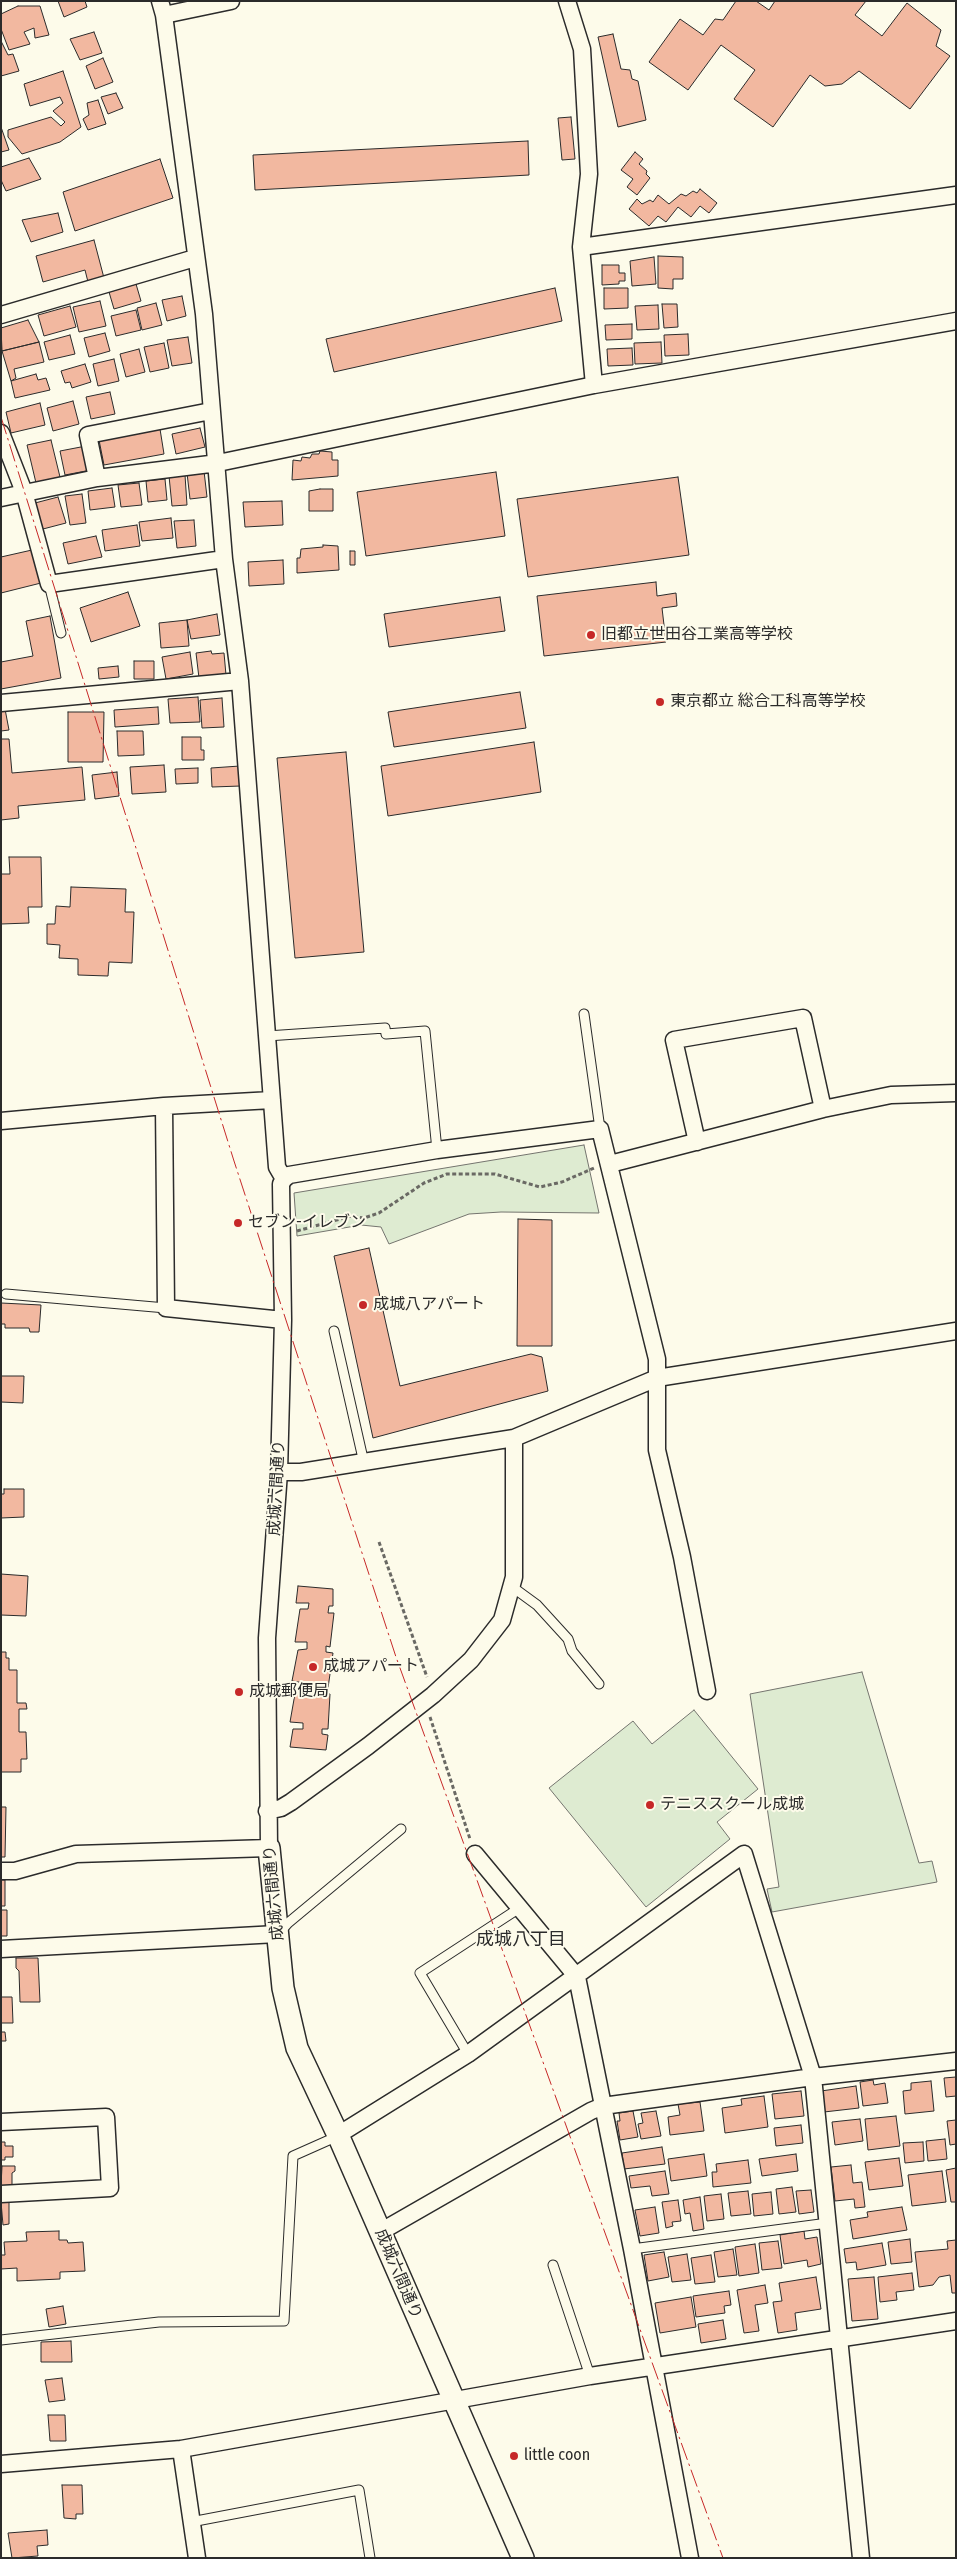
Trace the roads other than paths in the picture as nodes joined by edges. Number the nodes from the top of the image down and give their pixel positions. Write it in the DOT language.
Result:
graph roads {
  1 [pos="231,1"];
  2 [pos="567,1"];
  3 [pos="162,8"];
  4 [pos="956,195"];
  5 [pos="581,247"];
  6 [pos="195,258"];
  7 [pos="1,315"];
  8 [pos="956,321"];
  9 [pos="594,385"];
  10 [pos="211,411"];
  11 [pos="1,433"];
  12 [pos="218,463"];
  13 [pos="97,478"];
  14 [pos="24,492"];
  15 [pos="1,498"];
  16 [pos="224,559"];
  17 [pos="48,584"];
  18 [pos="61,633"];
  19 [pos="240,681"];
  20 [pos="1,703"];
  21 [pos="584,1014"];
  22 [pos="267,1036"];
  23 [pos="956,1093"];
  24 [pos="272,1100"];
  25 [pos="164,1106"];
  26 [pos="823,1109"];
  27 [pos="1,1121"];
  28 [pos="600,1128"];
  29 [pos="697,1142"];
  30 [pos="438,1150"];
  31 [pos="604,1165"];
  32 [pos="284,1179"];
  33 [pos="6,1294"];
  34 [pos="166,1308"];
  35 [pos="283,1320"];
  36 [pos="334,1331"];
  37 [pos="956,1331"];
  38 [pos="657,1378"];
  39 [pos="514,1438"];
  40 [pos="364,1463"];
  41 [pos="279,1472"];
  42 [pos="511,1586"];
  43 [pos="599,1684"];
  44 [pos="707,1691"];
  45 [pos="268,1811"];
  46 [pos="401,1829"];
  47 [pos="269,1848"];
  48 [pos="475,1854"];
  49 [pos="1,1871"];
  50 [pos="518,1909"];
  51 [pos="277,1934"];
  52 [pos="1,1949"];
  53 [pos="577,1977"];
  54 [pos="468,2054"];
  55 [pos="956,2061"];
  56 [pos="813,2077"];
  57 [pos="603,2106"];
  58 [pos="1,2122"];
  59 [pos="338,2135"];
  60 [pos="1,2194"];
  61 [pos="828,2223"];
  62 [pos="380,2232"];
  63 [pos="632,2249"];
  64 [pos="553,2265"];
  65 [pos="956,2321"];
  66 [pos="1,2340"];
  67 [pos="838,2340"];
  68 [pos="654,2365"];
  69 [pos="590,2376"];
  70 [pos="451,2399"];
  71 [pos="181,2449"];
  72 [pos="1,2464"];
  73 [pos="192,2522"];
  74 [pos="196,2558"];
  75 [pos="370,2558"];
  76 [pos="522,2558"];
  77 [pos="690,2558"];
  78 [pos="861,2558"];
  1 -- 3 [label="street"];
  2 -- 5 [label="street"];
  3 -- 6 [label="street"];
  4 -- 5 [label="street"];
  5 -- 9 [label="street"];
  6 -- 7 [label="street"];
  6 -- 10 [label="street"];
  8 -- 9 [label="street"];
  9 -- 12 [label="street"];
  10 -- 12 [label="street"];
  10 -- 13 [label="street"];
  11 -- 14 [label="street"];
  12 -- 13 [label="street"];
  12 -- 16 [label="street"];
  13 -- 14 [label="street"];
  14 -- 15 [label="street"];
  14 -- 17 [label="street"];
  16 -- 17 [label="street"];
  16 -- 19 [label="street"];
  17 -- 18 [label="lane"];
  19 -- 20 [label="street"];
  19 -- 22 [label="street"];
  21 -- 28 [label="lane"];
  22 -- 24 [label="street"];
  22 -- 30 [label="lane"];
  23 -- 26 [label="street"];
  24 -- 25 [label="street"];
  24 -- 32 [label="street"];
  25 -- 27 [label="street"];
  25 -- 34 [label="street"];
  26 -- 29 [label="street"];
  26 -- 29 [label="street"];
  28 -- 30 [label="street"];
  28 -- 31 [label="street"];
  29 -- 31 [label="street"];
  30 -- 32 [label="street"];
  31 -- 38 [label="street"];
  32 -- 35 [label="street, 成城六間通り"];
  33 -- 34 [label="lane"];
  34 -- 35 [label="street"];
  35 -- 41 [label="street, 成城六間通り"];
  36 -- 40 [label="lane"];
  37 -- 38 [label="street"];
  38 -- 39 [label="street"];
  38 -- 44 [label="street"];
  39 -- 40 [label="street"];
  39 -- 42 [label="street"];
  40 -- 41 [label="street"];
  41 -- 45 [label="street, 成城六間通り"];
  42 -- 43 [label="lane"];
  42 -- 45 [label="street"];
  45 -- 47 [label="street, 成城六間通り"];
  46 -- 51 [label="lane"];
  47 -- 49 [label="street"];
  47 -- 51 [label="street, 成城六間通り"];
  48 -- 50 [label="street"];
  50 -- 53 [label="street"];
  50 -- 54 [label="lane"];
  51 -- 52 [label="street"];
  51 -- 59 [label="street, 成城六間通り"];
  53 -- 54 [label="street"];
  53 -- 56 [label="street"];
  53 -- 57 [label="street"];
  54 -- 59 [label="street"];
  55 -- 56 [label="street"];
  56 -- 57 [label="street"];
  56 -- 61 [label="street"];
  57 -- 62 [label="street"];
  57 -- 63 [label="street"];
  58 -- 60 [label="street"];
  59 -- 62 [label="street, 成城六間通り"];
  59 -- 66 [label="lane"];
  61 -- 63 [label="lane"];
  61 -- 67 [label="street"];
  62 -- 70 [label="street, 成城六間通り"];
  63 -- 68 [label="street"];
  64 -- 69 [label="lane"];
  65 -- 67 [label="street"];
  67 -- 68 [label="street"];
  67 -- 78 [label="street"];
  68 -- 69 [label="street"];
  68 -- 77 [label="street"];
  69 -- 70 [label="street"];
  70 -- 71 [label="street"];
  70 -- 76 [label="street, 成城六間通り"];
  71 -- 72 [label="street"];
  71 -- 73 [label="street"];
  73 -- 74 [label="street"];
  73 -- 75 [label="lane"];
}
